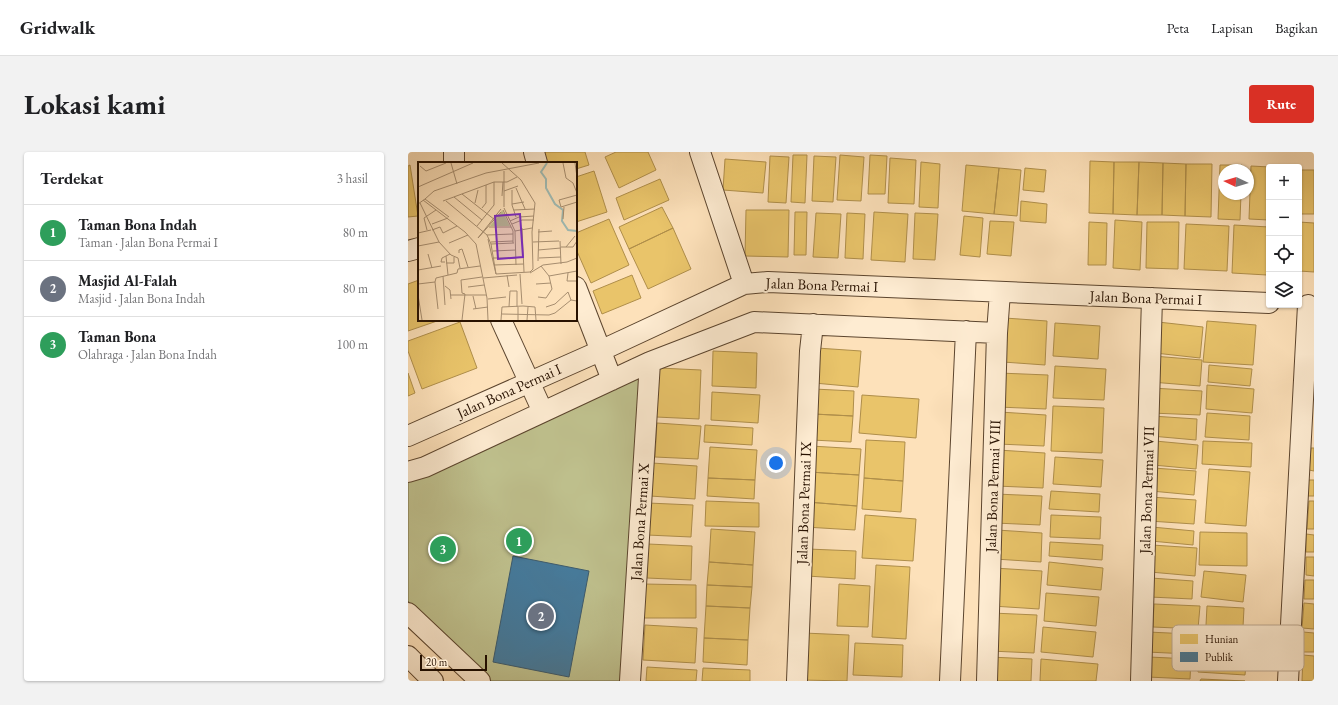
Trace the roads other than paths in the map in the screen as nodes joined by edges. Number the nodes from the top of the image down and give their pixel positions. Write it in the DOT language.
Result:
graph roads {
  1 [pos="534,152"];
  2 [pos="700,152"];
  3 [pos="537,162"];
  4 [pos="418,248"];
  5 [pos="408,251"];
  6 [pos="744,284"];
  7 [pos="577,290"];
  8 [pos="1000,292"];
  9 [pos="1152,298"];
  10 [pos="1266,303"];
  11 [pos="1307,305"];
  12 [pos="501,321"];
  13 [pos="812,324"];
  14 [pos="966,331"];
  15 [pos="997,333"];
  16 [pos="600,351"];
  17 [pos="650,362"];
  18 [pos="612,380"];
  19 [pos="529,382"];
  20 [pos="543,412"];
  21 [pos="408,436"];
  22 [pos="408,472"];
  23 [pos="408,613"];
  24 [pos="1291,625"];
  25 [pos="408,656"];
  26 [pos="1289,671"];
  27 [pos="474,679"];
  28 [pos="433,681"];
  29 [pos="630,681"];
  30 [pos="797,681"];
  31 [pos="950,681"];
  32 [pos="987,681"];
  33 [pos="1141,681"];
  34 [pos="1288,681"];
  1 -- 3 [label="street"];
  2 -- 6 [label="street"];
  4 -- 5 [label="street"];
  6 -- 8 [label="street, Jalan Bona Permai I"];
  6 -- 16 [label="street, Jalan Bona Permai I"];
  7 -- 16 [label="street"];
  8 -- 9 [label="street, Jalan Bona Permai I"];
  8 -- 15 [label="street, Jalan Bona Permai VIII"];
  9 -- 10 [label="street, Jalan Bona Permai I"];
  9 -- 33 [label="street, Jalan Bona Permai VII"];
  11 -- 24 [label="street"];
  12 -- 19 [label="street"];
  13 -- 14 [label="street"];
  13 -- 17 [label="street"];
  13 -- 30 [label="street, Jalan Bona Permai IX"];
  14 -- 15 [label="street"];
  14 -- 31 [label="street"];
  15 -- 32 [label="street, Jalan Bona Permai VIII"];
  16 -- 18 [label="street"];
  16 -- 19 [label="street, Jalan Bona Permai I"];
  17 -- 18 [label="street"];
  17 -- 29 [label="street, Jalan Bona Permai X"];
  18 -- 20 [label="street"];
  19 -- 20 [label="street"];
  19 -- 21 [label="street, Jalan Bona Permai I"];
  20 -- 22 [label="street"];
  23 -- 27 [label="street"];
  25 -- 28 [label="street"];
  26 -- 34 [label="street"];
}
